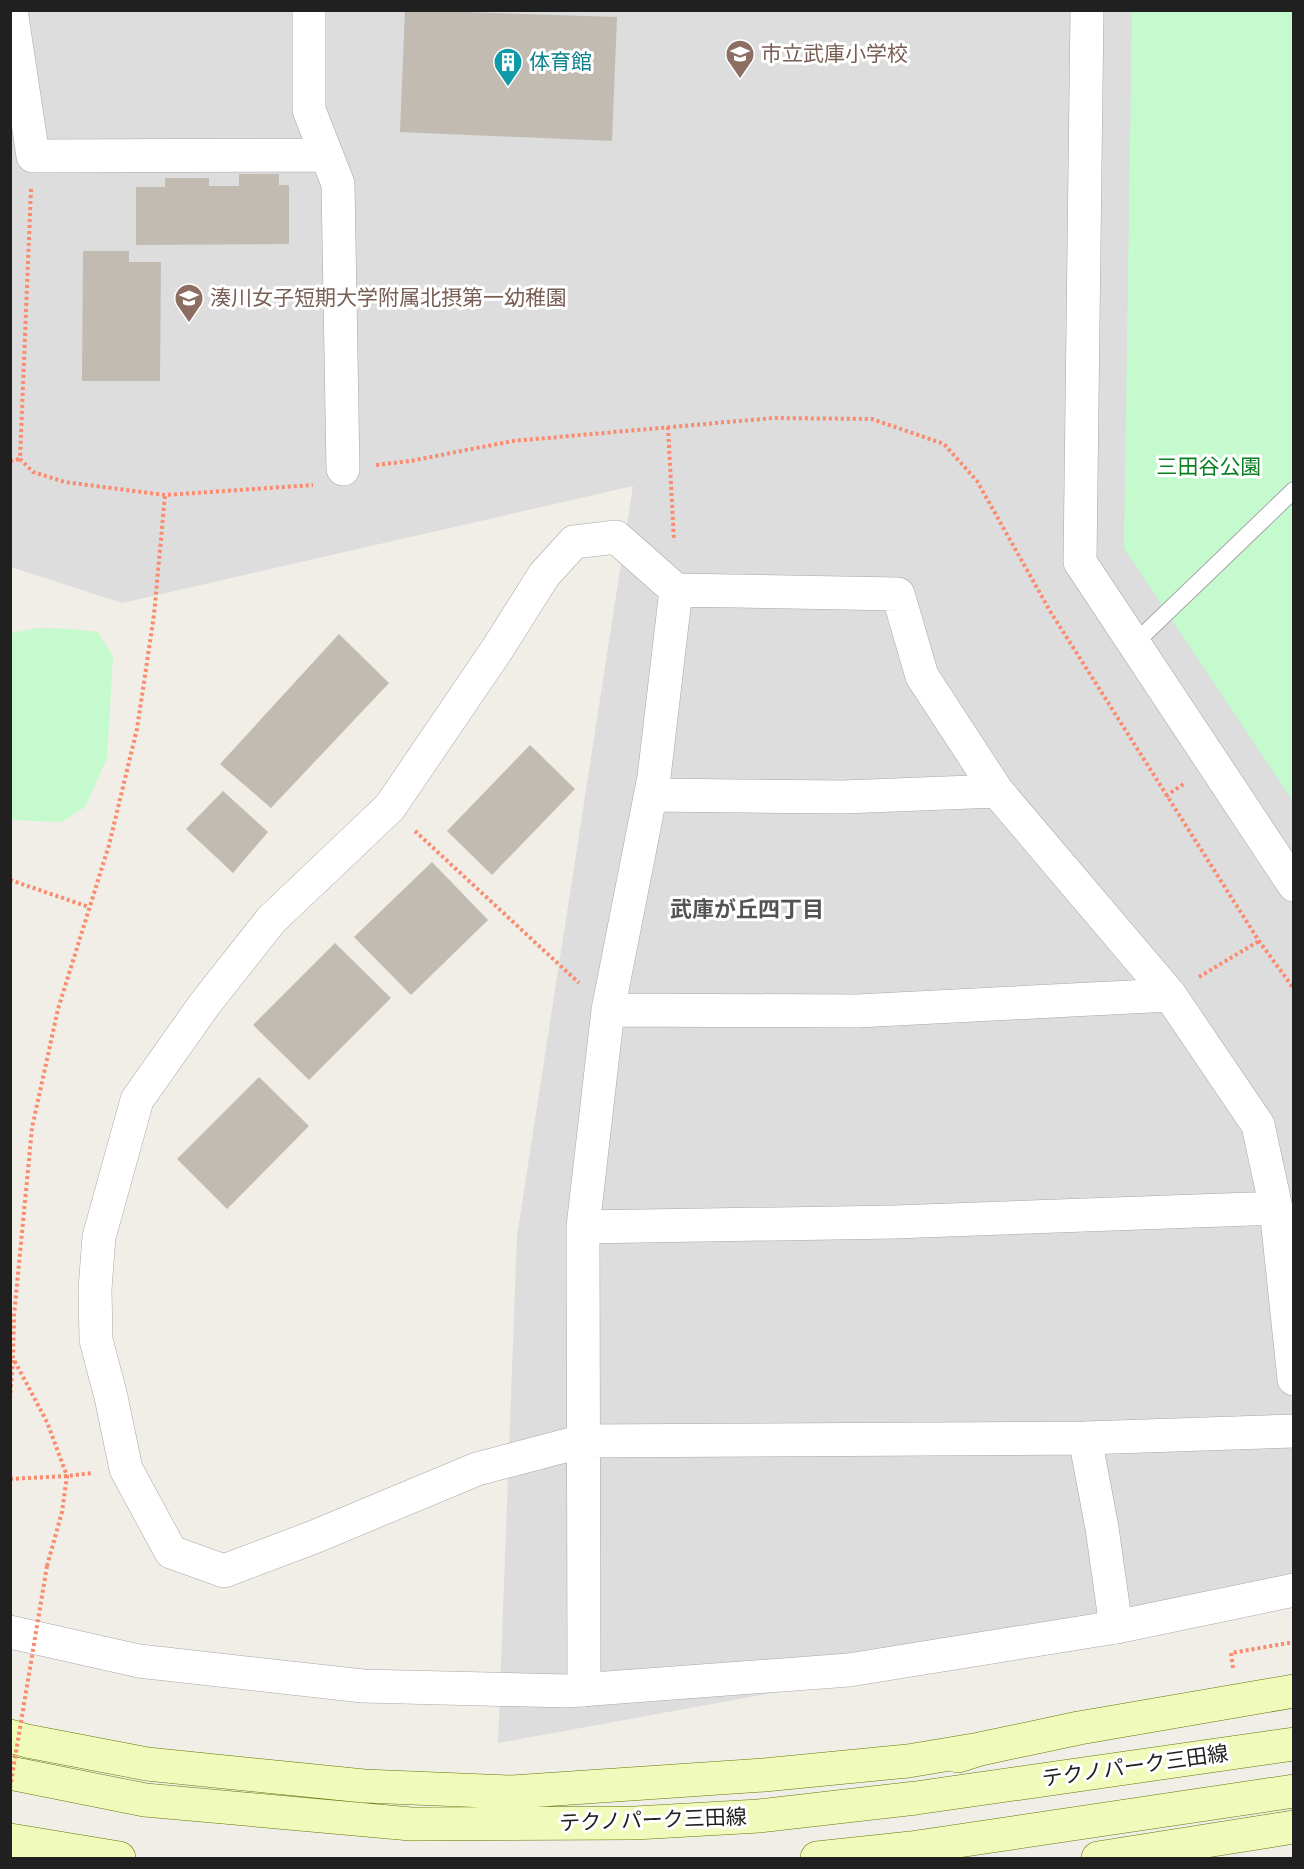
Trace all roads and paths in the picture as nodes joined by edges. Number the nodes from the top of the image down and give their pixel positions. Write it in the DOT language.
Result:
graph roads {
  1 [pos="11,10"];
  2 [pos="309,10"];
  3 [pos="1087,10"];
  4 [pos="326,154"];
  5 [pos="33,156"];
  6 [pos="668,427"];
  7 [pos="20,459"];
  8 [pos="10,461"];
  9 [pos="344,468"];
  10 [pos="1293,490"];
  11 [pos="165,495"];
  12 [pos="676,590"];
  13 [pos="1134,644"];
  14 [pos="997,791"];
  15 [pos="651,795"];
  16 [pos="437,853"];
  17 [pos="10,880"];
  18 [pos="1293,885"];
  19 [pos="89,908"];
  20 [pos="1258,941"];
  21 [pos="1170,995"];
  22 [pos="608,1010"];
  23 [pos="1276,1208"];
  24 [pos="583,1227"];
  25 [pos="12,1315"];
  26 [pos="13,1358"];
  27 [pos="1293,1379"];
  28 [pos="10,1399"];
  29 [pos="1293,1431"];
  30 [pos="1085,1438"];
  31 [pos="583,1441"];
  32 [pos="67,1476"];
  33 [pos="10,1479"];
  34 [pos="1293,1590"];
  35 [pos="1116,1628"];
  36 [pos="10,1632"];
  37 [pos="1293,1642"];
  38 [pos="1234,1672"];
  39 [pos="584,1690"];
  40 [pos="1293,1691"];
  41 [pos="10,1736"];
  42 [pos="1293,1743"];
  43 [pos="980,1749"];
  44 [pos="10,1773"];
  45 [pos="10,1788"];
  46 [pos="1293,1791"];
  47 [pos="759,1816"];
  48 [pos="1293,1827"];
  49 [pos="10,1840"];
  50 [pos="118,1858"];
  51 [pos="818,1858"];
  52 [pos="1098,1858"];
  1 -- 5 [label="street"];
  2 -- 4 [label="street"];
  3 -- 13 [label="street"];
  4 -- 5 [label="street"];
  4 -- 9 [label="street"];
  5 -- 7 [label="path"];
  6 -- 12 [label="path"];
  7 -- 8 [label="path"];
  7 -- 11 [label="path"];
  9 -- 11 [label="path"];
  10 -- 13 [label="lane"];
  11 -- 19 [label="path"];
  12 -- 14 [label="street"];
  12 -- 15 [label="street"];
  12 -- 31 [label="street"];
  13 -- 18 [label="street"];
  14 -- 15 [label="street"];
  14 -- 21 [label="street"];
  15 -- 22 [label="street"];
  16 -- 22 [label="path"];
  17 -- 19 [label="path"];
  19 -- 25 [label="path"];
  20 -- 21 [label="path"];
  21 -- 22 [label="street"];
  21 -- 23 [label="street"];
  22 -- 24 [label="street"];
  23 -- 24 [label="street"];
  23 -- 27 [label="street"];
  24 -- 31 [label="street"];
  25 -- 26 [label="path"];
  26 -- 28 [label="path"];
  26 -- 32 [label="path"];
  29 -- 30 [label="street"];
  30 -- 31 [label="street"];
  30 -- 35 [label="street"];
  31 -- 39 [label="street"];
  32 -- 33 [label="path"];
  32 -- 45 [label="path, bridge"];
  34 -- 35 [label="street"];
  35 -- 39 [label="street"];
  36 -- 39 [label="street"];
  37 -- 38 [label="path"];
  40 -- 43 [label="main road"];
  41 -- 43 [label="main road"];
  42 -- 47 [label="main road, テクノパーク三田線"];
  43 -- 47 [label="main road"];
  44 -- 47 [label="main road, テクノパーク三田線"];
  46 -- 51 [label="main road"];
  48 -- 52 [label="main road"];
  49 -- 50 [label="main road"];
}
